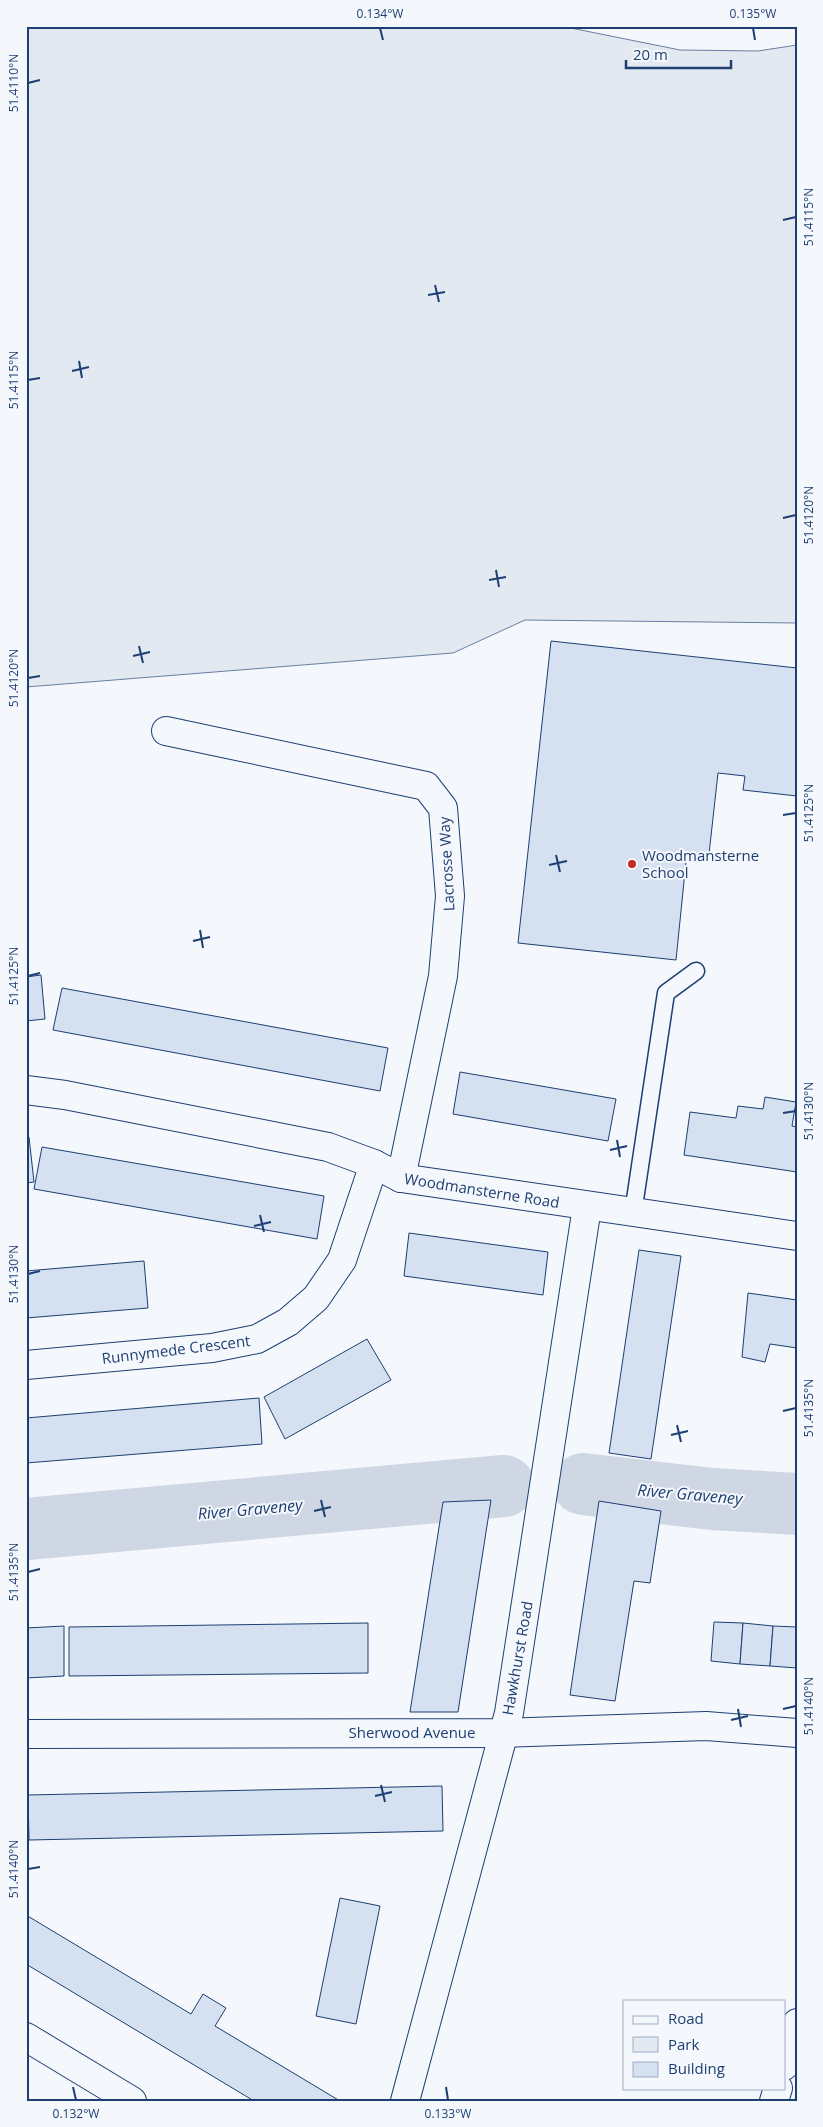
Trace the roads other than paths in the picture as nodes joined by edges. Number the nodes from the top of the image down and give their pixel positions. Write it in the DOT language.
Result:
graph roads {
  1 [pos="166,731"];
  2 [pos="696,971"];
  3 [pos="26,1090"];
  4 [pos="374,1164"];
  5 [pos="401,1178"];
  6 [pos="588,1207"];
  7 [pos="633,1213"];
  8 [pos="797,1236"];
  9 [pos="26,1365"];
  10 [pos="502,1733"];
  11 [pos="797,1733"];
  12 [pos="26,1734"];
  13 [pos="797,2023"];
  14 [pos="26,2037"];
  15 [pos="786,2059"];
  16 [pos="132,2101"];
  17 [pos="405,2101"];
  1 -- 5 [label="street, Lacrosse Way"];
  2 -- 7 [label="lane"];
  3 -- 4 [label="street, Woodmansterne Road"];
  4 -- 5 [label="street, Woodmansterne Road"];
  4 -- 9 [label="street, Runnymede Crescent"];
  5 -- 6 [label="street, Woodmansterne Road"];
  6 -- 7 [label="street, Woodmansterne Road"];
  6 -- 10 [label="street, Hawkhurst Road"];
  7 -- 8 [label="street, Woodmansterne Road"];
  10 -- 11 [label="street, Sherwood Avenue"];
  10 -- 12 [label="street, Sherwood Avenue"];
  10 -- 17 [label="street, Hawkhurst Road"];
  13 -- 15 [label="street"];
  14 -- 16 [label="street"];
}
